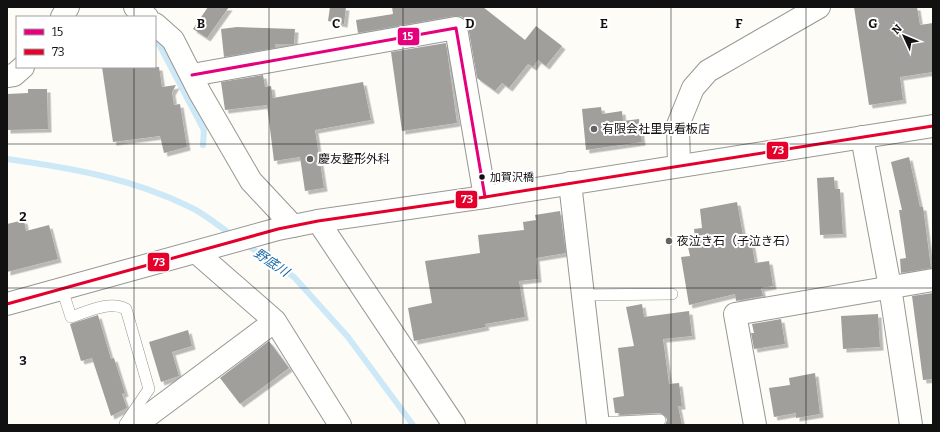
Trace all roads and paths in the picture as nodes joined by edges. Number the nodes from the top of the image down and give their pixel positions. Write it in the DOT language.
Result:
graph roads {
  1 [pos="68,7"];
  2 [pos="135,7"];
  3 [pos="819,7"];
  4 [pos="63,16"];
  5 [pos="146,16"];
  6 [pos="156,25"];
  7 [pos="22,68"];
  8 [pos="192,75"];
  9 [pos="7,76"];
  10 [pos="933,126"];
  11 [pos="862,138"];
  12 [pos="679,166"];
  13 [pos="570,183"];
  14 [pos="485,197"];
  15 [pos="318,221"];
  16 [pos="286,227"];
  17 [pos="206,250"];
  18 [pos="933,280"];
  19 [pos="890,287"];
  20 [pos="62,289"];
  21 [pos="672,294"];
  22 [pos="583,295"];
  23 [pos="7,304"];
  24 [pos="275,321"];
  25 [pos="660,420"];
  26 [pos="598,424"];
  27 [pos="125,425"];
  28 [pos="132,425"];
  29 [pos="340,425"];
  30 [pos="454,425"];
  31 [pos="755,425"];
  32 [pos="911,425"];
  1 -- 4 [label="street"];
  2 -- 5 [label="street"];
  3 -- 12 [label="street"];
  6 -- 8 [label="street"];
  7 -- 9 [label="street"];
  8 -- 14 [label="street"];
  8 -- 16 [label="street"];
  10 -- 11 [label="street"];
  11 -- 12 [label="street"];
  11 -- 19 [label="street"];
  12 -- 13 [label="street"];
  13 -- 14 [label="street"];
  13 -- 22 [label="street"];
  14 -- 15 [label="street"];
  15 -- 16 [label="street"];
  15 -- 30 [label="street"];
  16 -- 17 [label="street"];
  17 -- 20 [label="street"];
  17 -- 24 [label="street"];
  18 -- 19 [label="street"];
  19 -- 31 [label="street"];
  19 -- 32 [label="street"];
  20 -- 23 [label="street"];
  20 -- 27 [label="lane"];
  21 -- 22 [label="lane"];
  22 -- 26 [label="street"];
  24 -- 28 [label="street"];
  24 -- 29 [label="street"];
  25 -- 26 [label="lane"];
}
